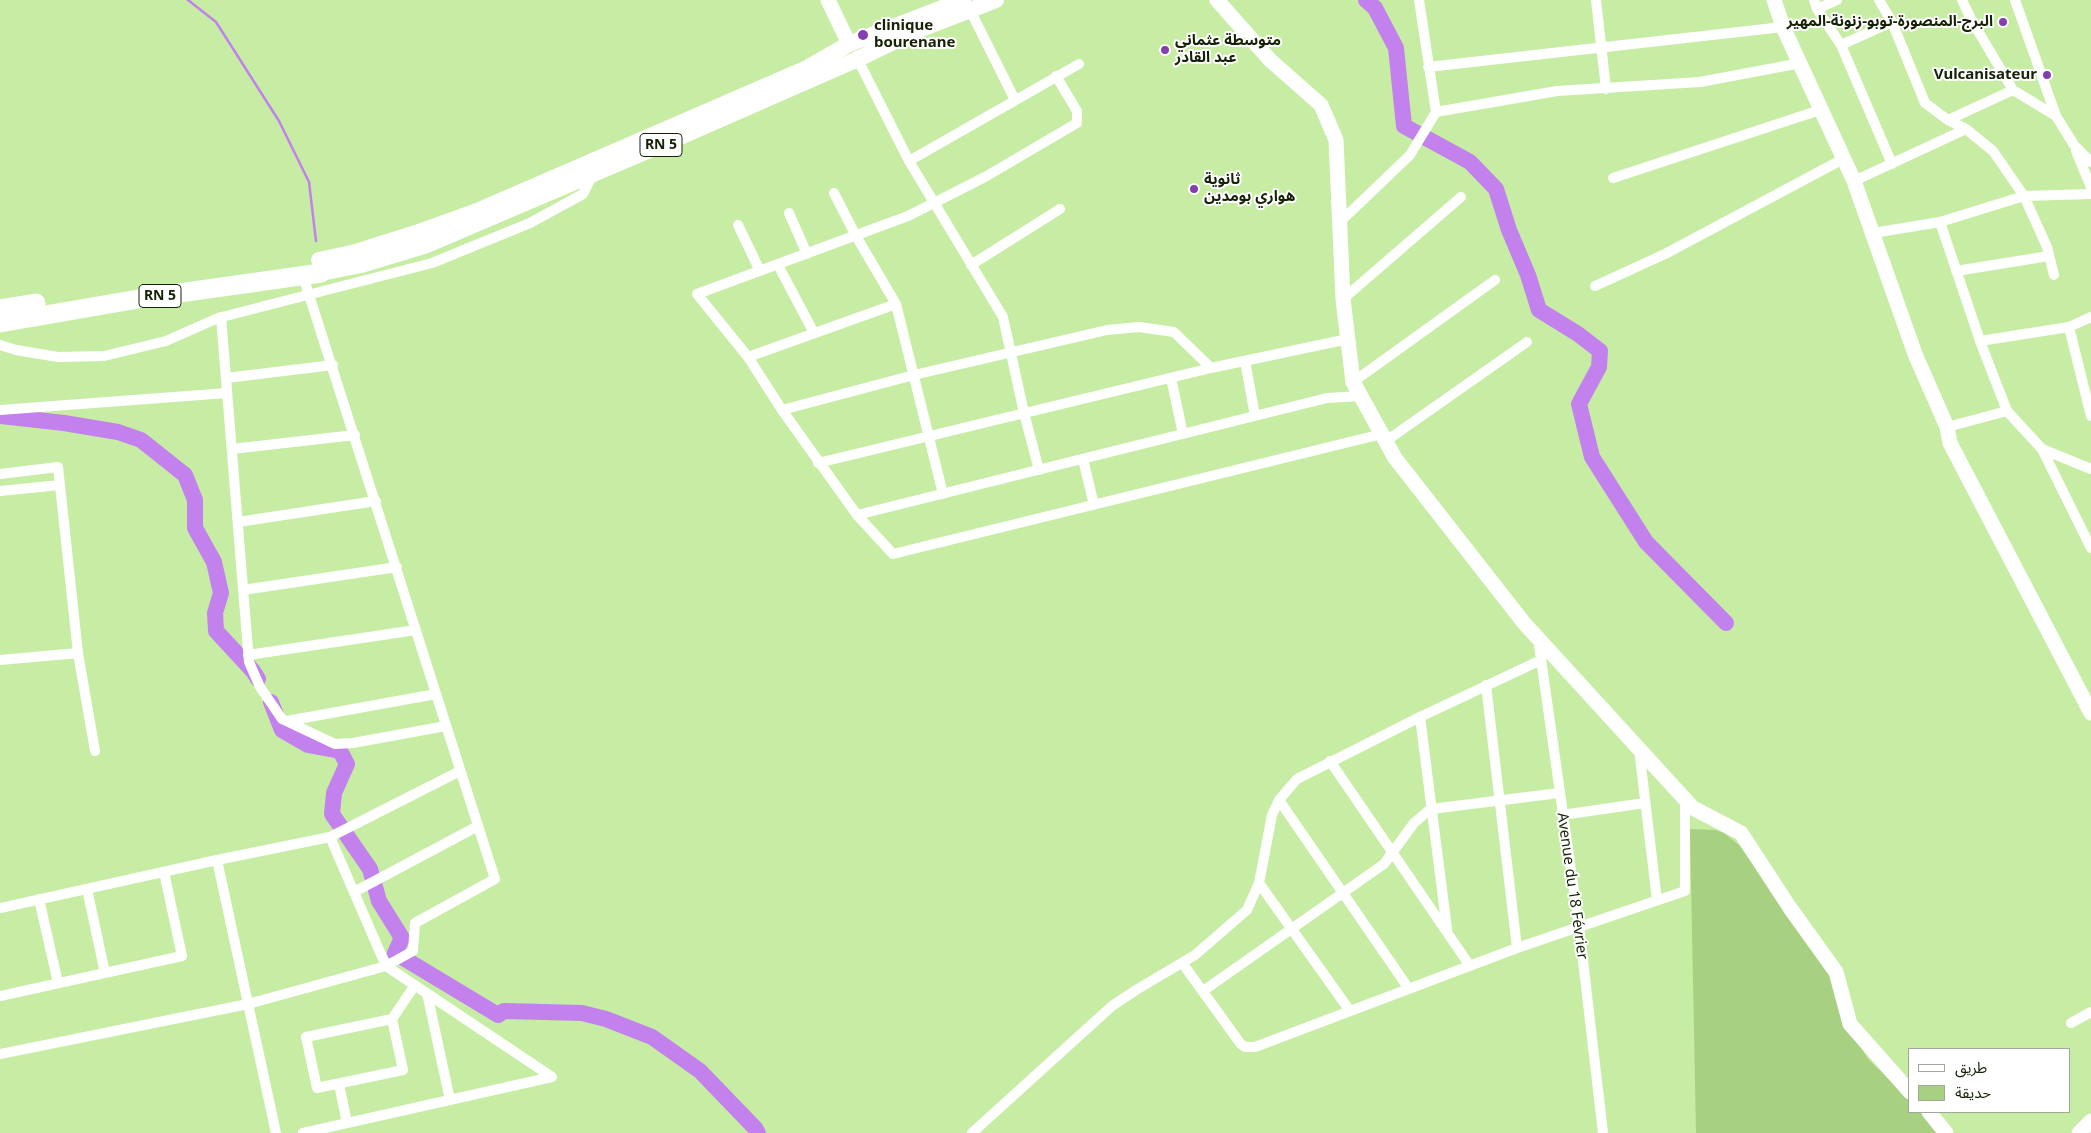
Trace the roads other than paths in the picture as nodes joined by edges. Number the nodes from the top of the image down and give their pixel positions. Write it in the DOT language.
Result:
graph roads {
  1 [pos="828,0"];
  2 [pos="996,0"];
  3 [pos="1217,0"];
  4 [pos="1420,0"];
  5 [pos="1596,0"];
  6 [pos="1774,0"];
  7 [pos="1837,0"];
  8 [pos="1879,0"];
  9 [pos="1962,0"];
  10 [pos="2015,0"];
  11 [pos="1816,4"];
  12 [pos="966,5"];
  13 [pos="1892,22"];
  14 [pos="1783,27"];
  15 [pos="849,44"];
  16 [pos="1841,45"];
  17 [pos="1603,48"];
  18 [pos="858,59"];
  19 [pos="1801,63"];
  20 [pos="1079,64"];
  21 [pos="1428,67"];
  22 [pos="1056,76"];
  23 [pos="1606,89"];
  24 [pos="2013,90"];
  25 [pos="1015,100"];
  26 [pos="1820,110"];
  27 [pos="1436,112"];
  28 [pos="2056,116"];
  29 [pos="1948,120"];
  30 [pos="1966,129"];
  31 [pos="2074,145"];
  32 [pos="1844,159"];
  33 [pos="909,161"];
  34 [pos="2091,162"];
  35 [pos="1892,164"];
  36 [pos="593,174"];
  37 [pos="1613,178"];
  38 [pos="1854,181"];
  39 [pos="2091,187"];
  40 [pos="834,193"];
  41 [pos="2091,194"];
  42 [pos="2024,196"];
  43 [pos="1461,197"];
  44 [pos="934,202"];
  45 [pos="1060,209"];
  46 [pos="789,213"];
  47 [pos="1340,222"];
  48 [pos="1940,222"];
  49 [pos="738,225"];
  50 [pos="1873,233"];
  51 [pos="856,236"];
  52 [pos="807,254"];
  53 [pos="2049,256"];
  54 [pos="778,265"];
  55 [pos="971,265"];
  56 [pos="315,270"];
  57 [pos="760,271"];
  58 [pos="1956,271"];
  59 [pos="2054,275"];
  60 [pos="1496,280"];
  61 [pos="1595,286"];
  62 [pos="311,294"];
  63 [pos="1343,299"];
  64 [pos="896,304"];
  65 [pos="0,309"];
  66 [pos="221,317"];
  67 [pos="2091,317"];
  68 [pos="0,323"];
  69 [pos="2069,327"];
  70 [pos="814,333"];
  71 [pos="1348,339"];
  72 [pos="1980,341"];
  73 [pos="1527,342"];
  74 [pos="0,345"];
  75 [pos="1012,352"];
  76 [pos="748,357"];
  77 [pos="1245,360"];
  78 [pos="333,365"];
  79 [pos="1211,368"];
  80 [pos="914,375"];
  81 [pos="226,378"];
  82 [pos="1171,378"];
  83 [pos="1353,382"];
  84 [pos="227,393"];
  85 [pos="1361,396"];
  86 [pos="0,410"];
  87 [pos="782,410"];
  88 [pos="2007,411"];
  89 [pos="1024,413"];
  90 [pos="1255,416"];
  91 [pos="2091,416"];
  92 [pos="1947,427"];
  93 [pos="1183,434"];
  94 [pos="355,435"];
  95 [pos="929,436"];
  96 [pos="1384,438"];
  97 [pos="232,449"];
  98 [pos="2042,449"];
  99 [pos="1083,459"];
  100 [pos="818,463"];
  101 [pos="2091,469"];
  102 [pos="1040,470"];
  103 [pos="0,474"];
  104 [pos="60,485"];
  105 [pos="0,491"];
  106 [pos="943,494"];
  107 [pos="376,501"];
  108 [pos="1094,505"];
  109 [pos="857,515"];
  110 [pos="238,522"];
  111 [pos="2091,548"];
  112 [pos="396,567"];
  113 [pos="243,590"];
  114 [pos="416,630"];
  115 [pos="1538,638"];
  116 [pos="78,653"];
  117 [pos="248,655"];
  118 [pos="0,660"];
  119 [pos="1541,660"];
  120 [pos="1486,685"];
  121 [pos="436,694"];
  122 [pos="2091,713"];
  123 [pos="1420,717"];
  124 [pos="287,721"];
  125 [pos="446,726"];
  126 [pos="1639,748"];
  127 [pos="95,752"];
  128 [pos="1330,761"];
  129 [pos="460,771"];
  130 [pos="1559,793"];
  131 [pos="1684,798"];
  132 [pos="1278,800"];
  133 [pos="1500,800"];
  134 [pos="1646,803"];
  135 [pos="1432,810"];
  136 [pos="1562,815"];
  137 [pos="478,826"];
  138 [pos="330,837"];
  139 [pos="1393,853"];
  140 [pos="217,860"];
  141 [pos="164,872"];
  142 [pos="1259,883"];
  143 [pos="87,889"];
  144 [pos="354,892"];
  145 [pos="1343,893"];
  146 [pos="39,899"];
  147 [pos="1657,900"];
  148 [pos="0,908"];
  149 [pos="1578,926"];
  150 [pos="1292,929"];
  151 [pos="1447,932"];
  152 [pos="1517,948"];
  153 [pos="1183,964"];
  154 [pos="386,966"];
  155 [pos="1470,966"];
  156 [pos="105,973"];
  157 [pos="58,984"];
  158 [pos="415,986"];
  159 [pos="1409,989"];
  160 [pos="1203,991"];
  161 [pos="427,994"];
  162 [pos="0,996"];
  163 [pos="248,1004"];
  164 [pos="1350,1011"];
  165 [pos="2091,1012"];
  166 [pos="392,1019"];
  167 [pos="2071,1023"];
  168 [pos="0,1054"];
  169 [pos="339,1084"];
  170 [pos="1908,1090"];
  171 [pos="450,1100"];
  172 [pos="1930,1113"];
  173 [pos="2091,1121"];
  174 [pos="347,1123"];
  175 [pos="276,1133"];
  176 [pos="303,1133"];
  177 [pos="972,1133"];
  178 [pos="1603,1133"];
  179 [pos="1946,1133"];
  180 [pos="2079,1133"];
  1 -- 15 [label="street"];
  2 -- 12 [label="main road, RN 5"];
  3 -- 47 [label="street"];
  4 -- 21 [label="street"];
  5 -- 17 [label="street"];
  6 -- 14 [label="street"];
  7 -- 11 [label="street"];
  8 -- 13 [label="street"];
  9 -- 24 [label="street"];
  10 -- 28 [label="street"];
  11 -- 16 [label="street"];
  12 -- 15 [label="main road, RN 5"];
  12 -- 18 [label="main road, RN 5"];
  12 -- 25 [label="street"];
  13 -- 16 [label="street"];
  13 -- 29 [label="street"];
  14 -- 17 [label="street"];
  14 -- 19 [label="street"];
  15 -- 18 [label="street"];
  15 -- 56 [label="main road, RN 5"];
  16 -- 35 [label="street"];
  17 -- 21 [label="street"];
  17 -- 23 [label="street"];
  18 -- 33 [label="street"];
  18 -- 36 [label="main road, RN 5"];
  19 -- 23 [label="street"];
  19 -- 26 [label="street"];
  20 -- 22 [label="street"];
  21 -- 27 [label="street"];
  22 -- 25 [label="street"];
  22 -- 44 [label="street"];
  23 -- 27 [label="street"];
  24 -- 28 [label="street"];
  24 -- 29 [label="street"];
  25 -- 33 [label="street"];
  26 -- 32 [label="street"];
  26 -- 37 [label="street"];
  27 -- 47 [label="street"];
  28 -- 31 [label="street"];
  29 -- 30 [label="street"];
  30 -- 35 [label="street"];
  30 -- 42 [label="street"];
  31 -- 34 [label="street"];
  31 -- 39 [label="street"];
  32 -- 38 [label="street"];
  32 -- 61 [label="street"];
  33 -- 44 [label="street"];
  35 -- 38 [label="street"];
  36 -- 56 [label="main road, RN 5"];
  36 -- 62 [label="street"];
  38 -- 50 [label="street"];
  40 -- 51 [label="street"];
  41 -- 42 [label="street"];
  42 -- 48 [label="street"];
  42 -- 53 [label="street"];
  43 -- 63 [label="street"];
  44 -- 51 [label="street"];
  44 -- 55 [label="street"];
  45 -- 55 [label="street"];
  46 -- 52 [label="street"];
  47 -- 63 [label="street"];
  48 -- 50 [label="street"];
  48 -- 58 [label="street"];
  49 -- 57 [label="street"];
  50 -- 92 [label="street"];
  51 -- 52 [label="street"];
  51 -- 64 [label="street"];
  52 -- 54 [label="street"];
  53 -- 58 [label="street"];
  53 -- 59 [label="street"];
  54 -- 57 [label="street"];
  54 -- 70 [label="street"];
  55 -- 75 [label="street"];
  56 -- 62 [label="street"];
  56 -- 65 [label="highway, RN 5"];
  56 -- 68 [label="highway, RN 5"];
  57 -- 76 [label="street"];
  58 -- 72 [label="street"];
  60 -- 83 [label="street"];
  62 -- 66 [label="street"];
  62 -- 78 [label="street"];
  63 -- 71 [label="street"];
  64 -- 70 [label="street"];
  64 -- 80 [label="street"];
  66 -- 74 [label="street"];
  66 -- 81 [label="street"];
  67 -- 69 [label="street"];
  69 -- 72 [label="street"];
  69 -- 91 [label="street"];
  70 -- 76 [label="street"];
  71 -- 77 [label="street"];
  71 -- 83 [label="street"];
  72 -- 88 [label="street"];
  73 -- 96 [label="street"];
  75 -- 79 [label="street"];
  75 -- 80 [label="street"];
  75 -- 89 [label="street"];
  76 -- 87 [label="street"];
  77 -- 79 [label="street"];
  77 -- 90 [label="street"];
  78 -- 81 [label="street"];
  78 -- 94 [label="street"];
  79 -- 82 [label="street"];
  80 -- 87 [label="street"];
  80 -- 95 [label="street"];
  81 -- 84 [label="street"];
  82 -- 89 [label="street"];
  82 -- 93 [label="street"];
  83 -- 85 [label="street"];
  84 -- 86 [label="street"];
  84 -- 97 [label="street"];
  85 -- 90 [label="street"];
  85 -- 96 [label="street"];
  87 -- 100 [label="street"];
  88 -- 92 [label="street"];
  88 -- 98 [label="street"];
  89 -- 95 [label="street"];
  89 -- 102 [label="street"];
  90 -- 93 [label="street"];
  92 -- 122 [label="street"];
  93 -- 99 [label="street"];
  94 -- 97 [label="street"];
  94 -- 107 [label="street"];
  95 -- 100 [label="street"];
  95 -- 106 [label="street"];
  96 -- 108 [label="street"];
  96 -- 115 [label="street"];
  97 -- 110 [label="street"];
  98 -- 101 [label="street"];
  98 -- 111 [label="street"];
  99 -- 102 [label="street"];
  99 -- 108 [label="street"];
  100 -- 109 [label="street"];
  102 -- 106 [label="street"];
  103 -- 104 [label="street"];
  104 -- 105 [label="street"];
  104 -- 116 [label="street"];
  106 -- 109 [label="street"];
  107 -- 110 [label="street"];
  107 -- 112 [label="street"];
  108 -- 109 [label="street"];
  110 -- 113 [label="street"];
  112 -- 113 [label="street"];
  112 -- 114 [label="street"];
  113 -- 117 [label="street"];
  114 -- 117 [label="street"];
  114 -- 121 [label="street"];
  115 -- 119 [label="street, Avenue du 18 Février"];
  115 -- 126 [label="street"];
  116 -- 118 [label="street"];
  116 -- 127 [label="street"];
  117 -- 124 [label="street"];
  119 -- 120 [label="street"];
  119 -- 130 [label="street, Avenue du 18 Février"];
  120 -- 123 [label="street"];
  120 -- 133 [label="street"];
  121 -- 124 [label="street"];
  121 -- 125 [label="street"];
  123 -- 128 [label="street"];
  123 -- 135 [label="street"];
  124 -- 125 [label="street"];
  125 -- 129 [label="street"];
  126 -- 131 [label="street"];
  126 -- 134 [label="street"];
  128 -- 132 [label="street"];
  128 -- 139 [label="street"];
  129 -- 137 [label="street"];
  129 -- 138 [label="street"];
  130 -- 133 [label="street"];
  130 -- 136 [label="street, Avenue du 18 Février"];
  131 -- 147 [label="street"];
  131 -- 170 [label="street"];
  132 -- 142 [label="street"];
  132 -- 145 [label="street"];
  133 -- 135 [label="street"];
  133 -- 152 [label="street"];
  134 -- 136 [label="street"];
  134 -- 147 [label="street"];
  135 -- 139 [label="street"];
  135 -- 151 [label="street"];
  136 -- 149 [label="street, Avenue du 18 Février"];
  137 -- 144 [label="street"];
  137 -- 154 [label="street"];
  138 -- 140 [label="street"];
  138 -- 144 [label="street"];
  139 -- 145 [label="street"];
  139 -- 151 [label="street"];
  140 -- 141 [label="street"];
  140 -- 163 [label="street"];
  141 -- 143 [label="street"];
  141 -- 156 [label="street"];
  142 -- 150 [label="street"];
  142 -- 153 [label="street"];
  143 -- 146 [label="street"];
  143 -- 156 [label="street"];
  144 -- 154 [label="street"];
  145 -- 150 [label="street"];
  145 -- 159 [label="street"];
  146 -- 148 [label="street"];
  146 -- 157 [label="street"];
  147 -- 149 [label="street"];
  149 -- 152 [label="street"];
  149 -- 178 [label="street, Avenue du 18 Février"];
  150 -- 160 [label="street"];
  150 -- 164 [label="street"];
  151 -- 155 [label="street"];
  152 -- 155 [label="street"];
  153 -- 160 [label="street"];
  153 -- 177 [label="street"];
  154 -- 158 [label="street"];
  154 -- 163 [label="street"];
  155 -- 159 [label="street"];
  156 -- 157 [label="street"];
  157 -- 162 [label="street"];
  158 -- 161 [label="street"];
  158 -- 166 [label="street"];
  159 -- 164 [label="street"];
  160 -- 164 [label="street"];
  161 -- 171 [label="street"];
  161 -- 171 [label="street"];
  163 -- 168 [label="street"];
  163 -- 175 [label="street"];
  165 -- 167 [label="street"];
  166 -- 169 [label="street"];
  166 -- 169 [label="street"];
  169 -- 174 [label="street"];
  171 -- 174 [label="street"];
  172 -- 179 [label="street"];
  173 -- 180 [label="street"];
  174 -- 176 [label="street"];
}
